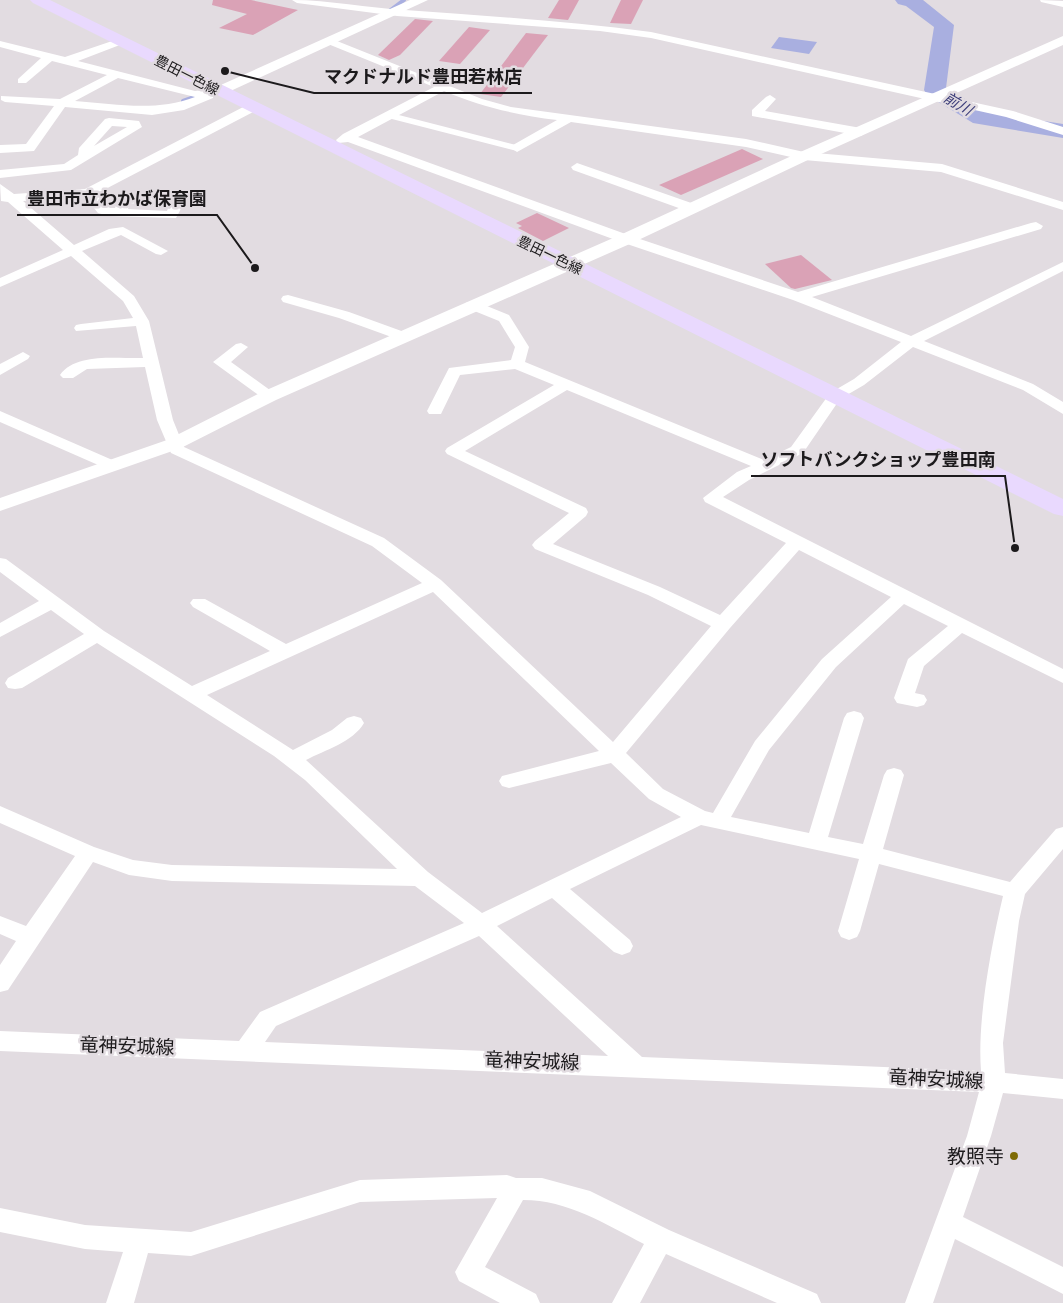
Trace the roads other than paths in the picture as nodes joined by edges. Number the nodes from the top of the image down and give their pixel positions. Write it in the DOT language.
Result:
graph roads {
  1 [pos="38,0"];
  2 [pos="297,0"];
  3 [pos="421,0"];
  4 [pos="1045,0"];
  5 [pos="1063,4"];
  6 [pos="397,13"];
  7 [pos="1063,40"];
  8 [pos="121,41"];
  9 [pos="332,42"];
  10 [pos="0,44"];
  11 [pos="49,57"];
  12 [pos="66,61"];
  13 [pos="117,74"];
  14 [pos="22,81"];
  15 [pos="443,87"];
  16 [pos="220,92"];
  17 [pos="5,98"];
  18 [pos="936,98"];
  19 [pos="770,99"];
  20 [pos="62,103"];
  21 [pos="253,107"];
  22 [pos="391,116"];
  23 [pos="568,119"];
  24 [pos="1063,131"];
  25 [pos="861,132"];
  26 [pos="339,141"];
  27 [pos="517,148"];
  28 [pos="0,149"];
  29 [pos="804,156"];
  30 [pos="85,157"];
  31 [pos="577,167"];
  32 [pos="0,174"];
  33 [pos="0,188"];
  34 [pos="88,193"];
  35 [pos="7,198"];
  36 [pos="1063,206"];
  37 [pos="692,208"];
  38 [pos="119,214"];
  39 [pos="1036,226"];
  40 [pos="626,239"];
  41 [pos="72,250"];
  42 [pos="161,251"];
  43 [pos="569,264"];
  44 [pos="1063,266"];
  45 [pos="3,280"];
  46 [pos="798,297"];
  47 [pos="288,299"];
  48 [pos="472,305"];
  49 [pos="142,321"];
  50 [pos="81,328"];
  51 [pos="402,336"];
  52 [pos="912,341"];
  53 [pos="241,347"];
  54 [pos="22,356"];
  55 [pos="151,362"];
  56 [pos="517,364"];
  57 [pos="0,370"];
  58 [pos="68,376"];
  59 [pos="564,385"];
  60 [pos="270,396"];
  61 [pos="835,396"];
  62 [pos="1063,409"];
  63 [pos="435,410"];
  64 [pos="0,416"];
  65 [pos="174,444"];
  66 [pos="111,465"];
  67 [pos="763,465"];
  68 [pos="0,505"];
  69 [pos="1063,510"];
  70 [pos="796,542"];
  71 [pos="0,563"];
  72 [pos="435,584"];
  73 [pos="902,596"];
  74 [pos="52,602"];
  75 [pos="199,602"];
  76 [pos="723,624"];
  77 [pos="961,625"];
  78 [pos="0,631"];
  79 [pos="97,636"];
  80 [pos="284,651"];
  81 [pos="1063,677"];
  82 [pos="15,683"];
  83 [pos="190,695"];
  84 [pos="917,700"];
  85 [pos="854,718"];
  86 [pos="354,723"];
  87 [pos="613,754"];
  88 [pos="291,759"];
  89 [pos="894,775"];
  90 [pos="510,781"];
  91 [pos="0,814"];
  92 [pos="708,820"];
  93 [pos="1063,835"];
  94 [pos="816,843"];
  95 [pos="88,853"];
  96 [pos="872,854"];
  97 [pos="420,878"];
  98 [pos="555,888"];
  99 [pos="1015,891"];
  100 [pos="0,925"];
  101 [pos="482,925"];
  102 [pos="849,932"];
  103 [pos="31,938"];
  104 [pos="622,946"];
  105 [pos="0,983"];
  106 [pos="0,1041"];
  107 [pos="245,1050"];
  108 [pos="634,1066"];
  109 [pos="994,1082"];
  110 [pos="1063,1089"];
  111 [pos="516,1188"];
  112 [pos="0,1220"];
  113 [pos="947,1222"];
  114 [pos="660,1239"];
  115 [pos="139,1241"];
  116 [pos="1063,1281"];
  117 [pos="120,1303"];
  118 [pos="526,1303"];
  119 [pos="626,1303"];
  120 [pos="807,1303"];
  121 [pos="919,1303"];
  1 -- 8 [label="main road, 豊田一色線"];
  2 -- 6 [label="street"];
  3 -- 6 [label="street"];
  4 -- 5 [label="street"];
  6 -- 9 [label="street"];
  6 -- 18 [label="street"];
  7 -- 18 [label="street"];
  8 -- 12 [label="street"];
  8 -- 16 [label="main road, 豊田一色線"];
  9 -- 15 [label="street"];
  9 -- 16 [label="street"];
  10 -- 11 [label="street"];
  11 -- 12 [label="street"];
  11 -- 14 [label="street"];
  12 -- 13 [label="street"];
  13 -- 16 [label="street"];
  13 -- 20 [label="street"];
  15 -- 22 [label="street"];
  15 -- 23 [label="street"];
  16 -- 20 [label="street"];
  16 -- 21 [label="main road, 豊田一色線"];
  17 -- 20 [label="street"];
  18 -- 24 [label="street"];
  18 -- 25 [label="street"];
  19 -- 25 [label="street"];
  20 -- 28 [label="street"];
  21 -- 26 [label="main road, 豊田一色線"];
  21 -- 34 [label="street"];
  22 -- 26 [label="street"];
  22 -- 27 [label="street"];
  23 -- 27 [label="street"];
  23 -- 29 [label="street"];
  25 -- 29 [label="street"];
  26 -- 40 [label="street"];
  26 -- 43 [label="main road, 豊田一色線"];
  29 -- 36 [label="street"];
  29 -- 37 [label="street"];
  30 -- 32 [label="street"];
  31 -- 37 [label="street"];
  33 -- 35 [label="street"];
  34 -- 35 [label="street"];
  34 -- 38 [label="street"];
  35 -- 41 [label="street"];
  37 -- 40 [label="street"];
  39 -- 46 [label="street"];
  40 -- 43 [label="street"];
  40 -- 46 [label="street"];
  41 -- 42 [label="street"];
  41 -- 45 [label="street"];
  41 -- 49 [label="street"];
  43 -- 48 [label="street"];
  43 -- 61 [label="main road, 豊田一色線"];
  44 -- 52 [label="street"];
  46 -- 52 [label="street"];
  47 -- 51 [label="street"];
  48 -- 51 [label="street"];
  48 -- 56 [label="street"];
  49 -- 50 [label="street"];
  49 -- 55 [label="street"];
  51 -- 60 [label="street"];
  52 -- 61 [label="street"];
  52 -- 62 [label="street"];
  53 -- 60 [label="street"];
  54 -- 57 [label="street"];
  55 -- 58 [label="street"];
  55 -- 65 [label="street"];
  56 -- 59 [label="street"];
  56 -- 63 [label="street"];
  59 -- 67 [label="street"];
  59 -- 76 [label="street"];
  60 -- 65 [label="street"];
  61 -- 67 [label="street"];
  61 -- 69 [label="main road, 豊田一色線"];
  64 -- 66 [label="street"];
  65 -- 66 [label="street"];
  65 -- 72 [label="street"];
  66 -- 68 [label="street"];
  67 -- 70 [label="street"];
  70 -- 73 [label="street"];
  70 -- 76 [label="street"];
  71 -- 74 [label="street"];
  72 -- 80 [label="street"];
  72 -- 87 [label="street"];
  73 -- 77 [label="street"];
  73 -- 92 [label="street"];
  74 -- 78 [label="street"];
  74 -- 79 [label="street"];
  75 -- 80 [label="street"];
  76 -- 87 [label="street"];
  77 -- 81 [label="street"];
  77 -- 84 [label="street"];
  79 -- 82 [label="street"];
  79 -- 83 [label="street"];
  80 -- 83 [label="street"];
  83 -- 88 [label="street"];
  85 -- 94 [label="street"];
  86 -- 88 [label="street"];
  87 -- 90 [label="street"];
  87 -- 92 [label="street"];
  88 -- 97 [label="street"];
  89 -- 96 [label="street"];
  91 -- 95 [label="street"];
  92 -- 94 [label="street"];
  92 -- 98 [label="street"];
  93 -- 99 [label="street"];
  94 -- 96 [label="street"];
  95 -- 97 [label="street"];
  95 -- 103 [label="street"];
  96 -- 99 [label="street"];
  96 -- 102 [label="street"];
  97 -- 101 [label="street"];
  98 -- 101 [label="street"];
  98 -- 104 [label="street"];
  99 -- 109 [label="street"];
  100 -- 103 [label="street"];
  101 -- 107 [label="street"];
  101 -- 108 [label="street"];
  103 -- 105 [label="street"];
  106 -- 107 [label="street, 竜神安城線"];
  107 -- 108 [label="street, 竜神安城線"];
  108 -- 109 [label="street, 竜神安城線"];
  109 -- 110 [label="street, 竜神安城線"];
  109 -- 113 [label="street"];
  111 -- 114 [label="street"];
  111 -- 115 [label="street"];
  111 -- 118 [label="street"];
  112 -- 115 [label="street"];
  113 -- 116 [label="street"];
  113 -- 121 [label="street"];
  114 -- 119 [label="street"];
  114 -- 120 [label="street"];
  115 -- 117 [label="street"];
}
